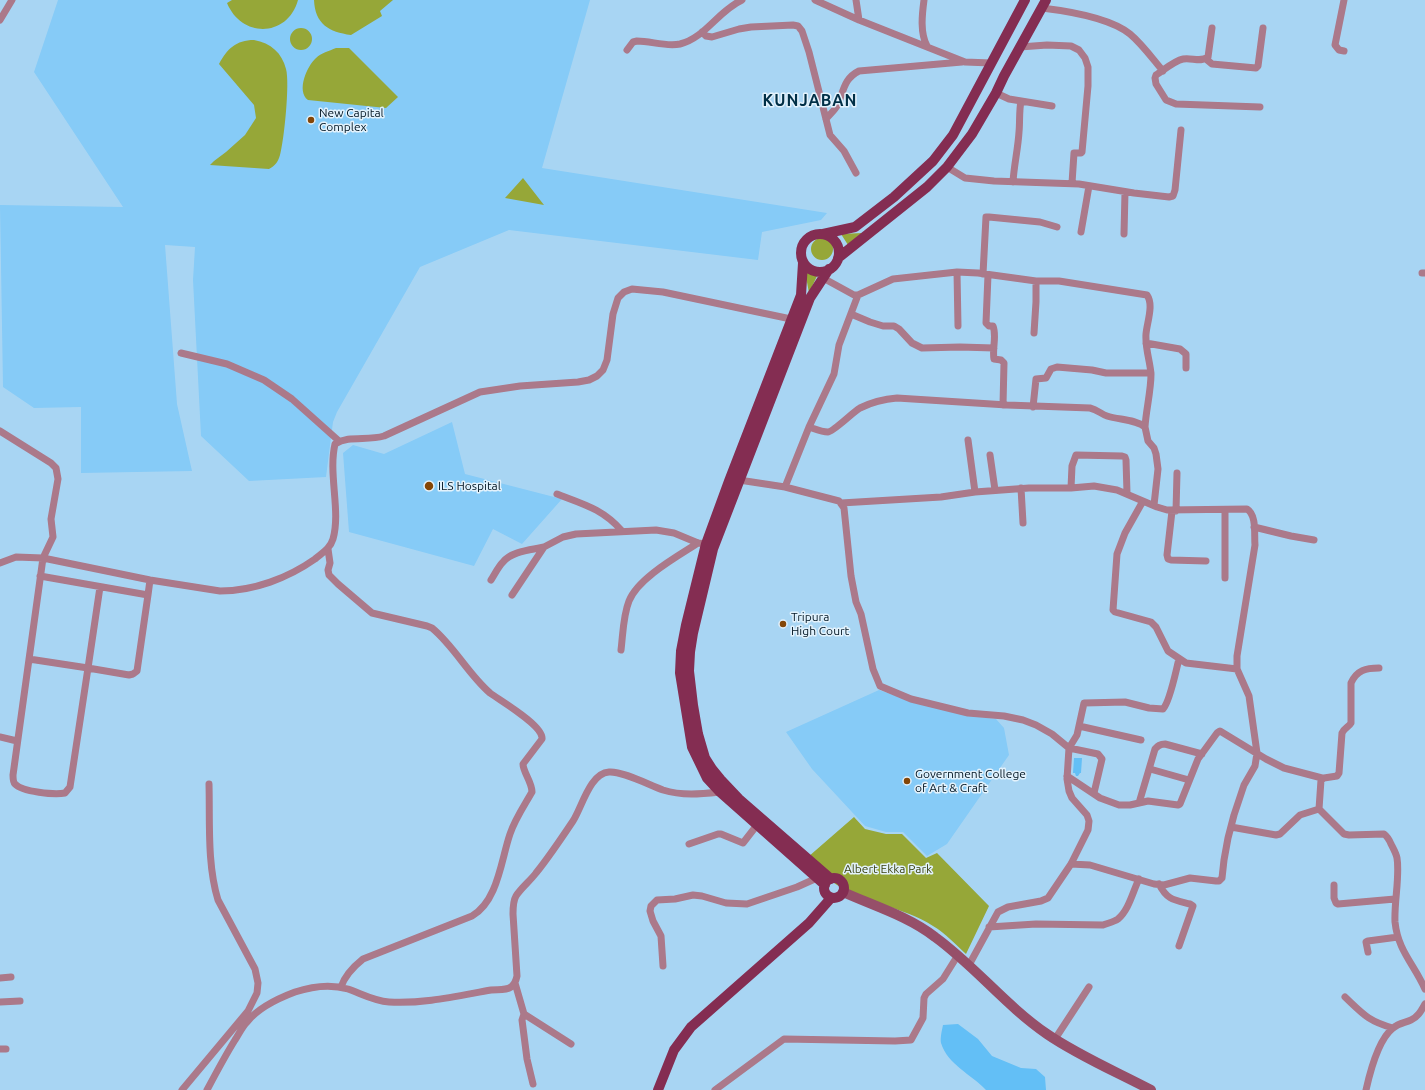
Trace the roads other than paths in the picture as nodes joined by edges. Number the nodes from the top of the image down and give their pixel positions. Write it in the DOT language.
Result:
graph roads {
  1 [pos="12,0"];
  2 [pos="742,0"];
  3 [pos="815,0"];
  4 [pos="856,0"];
  5 [pos="924,0"];
  6 [pos="1025,0"];
  7 [pos="1344,0"];
  8 [pos="1044,4"];
  9 [pos="0,20"];
  10 [pos="859,20"];
  11 [pos="1212,28"];
  12 [pos="1263,28"];
  13 [pos="702,32"];
  14 [pos="928,46"];
  15 [pos="1020,48"];
  16 [pos="627,50"];
  17 [pos="1344,52"];
  18 [pos="1206,59"];
  19 [pos="964,62"];
  20 [pos="992,63"];
  21 [pos="1163,71"];
  22 [pos="996,93"];
  23 [pos="1021,101"];
  24 [pos="1052,106"];
  25 [pos="1260,107"];
  26 [pos="826,119"];
  27 [pos="1181,130"];
  28 [pos="947,167"];
  29 [pos="856,172"];
  30 [pos="1013,182"];
  31 [pos="1072,183"];
  32 [pos="1089,186"];
  33 [pos="1125,192"];
  34 [pos="1057,227"];
  35 [pos="1081,232"];
  36 [pos="823,234"];
  37 [pos="1124,234"];
  38 [pos="838,258"];
  39 [pos="803,263"];
  40 [pos="957,272"];
  41 [pos="826,273"];
  42 [pos="986,274"];
  43 [pos="1036,281"];
  44 [pos="858,295"];
  45 [pos="851,314"];
  46 [pos="791,319"];
  47 [pos="958,326"];
  48 [pos="1034,333"];
  49 [pos="1146,343"];
  50 [pos="994,348"];
  51 [pos="180,354"];
  52 [pos="1186,368"];
  53 [pos="1151,373"];
  54 [pos="1002,405"];
  55 [pos="1033,407"];
  56 [pos="809,427"];
  57 [pos="1144,427"];
  58 [pos="2,432"];
  59 [pos="0,440"];
  60 [pos="968,440"];
  61 [pos="339,441"];
  62 [pos="990,455"];
  63 [pos="1177,473"];
  64 [pos="739,480"];
  65 [pos="785,488"];
  66 [pos="1022,488"];
  67 [pos="1071,488"];
  68 [pos="995,490"];
  69 [pos="975,492"];
  70 [pos="1127,493"];
  71 [pos="557,494"];
  72 [pos="1143,500"];
  73 [pos="841,503"];
  74 [pos="1154,506"];
  75 [pos="1225,510"];
  76 [pos="1174,511"];
  77 [pos="1023,523"];
  78 [pos="1254,527"];
  79 [pos="622,531"];
  80 [pos="1314,540"];
  81 [pos="702,544"];
  82 [pos="544,547"];
  83 [pos="328,549"];
  84 [pos="43,558"];
  85 [pos="1206,561"];
  86 [pos="0,563"];
  87 [pos="40,576"];
  88 [pos="1225,578"];
  89 [pos="150,580"];
  90 [pos="491,580"];
  91 [pos="100,586"];
  92 [pos="148,595"];
  93 [pos="512,595"];
  94 [pos="621,650"];
  95 [pos="29,659"];
  96 [pos="1179,660"];
  97 [pos="88,668"];
  98 [pos="1379,668"];
  99 [pos="1237,669"];
  100 [pos="1079,726"];
  101 [pos="0,737"];
  102 [pos="1141,740"];
  103 [pos="17,741"];
  104 [pos="1069,748"];
  105 [pos="1257,753"];
  106 [pos="1202,754"];
  107 [pos="1150,769"];
  108 [pos="1067,776"];
  109 [pos="1322,778"];
  110 [pos="1189,780"];
  111 [pos="209,784"];
  112 [pos="720,792"];
  113 [pos="1094,793"];
  114 [pos="1139,803"];
  115 [pos="1319,809"];
  116 [pos="757,825"];
  117 [pos="1230,827"];
  118 [pos="689,844"];
  119 [pos="1071,864"];
  120 [pos="1139,879"];
  121 [pos="824,881"];
  122 [pos="1159,884"];
  123 [pos="1334,885"];
  124 [pos="843,892"];
  125 [pos="831,898"];
  126 [pos="1395,899"];
  127 [pos="989,927"];
  128 [pos="1398,937"];
  129 [pos="1178,946"];
  130 [pos="1368,952"];
  131 [pos="958,955"];
  132 [pos="663,966"];
  133 [pos="969,966"];
  134 [pos="11,977"];
  135 [pos="0,978"];
  136 [pos="515,983"];
  137 [pos="341,987"];
  138 [pos="1089,987"];
  139 [pos="1425,988"];
  140 [pos="1345,997"];
  141 [pos="20,1001"];
  142 [pos="0,1002"];
  143 [pos="1425,1004"];
  144 [pos="524,1014"];
  145 [pos="1393,1028"];
  146 [pos="1055,1039"];
  147 [pos="571,1044"];
  148 [pos="533,1084"];
  149 [pos="182,1090"];
  150 [pos="207,1090"];
  151 [pos="658,1090"];
  152 [pos="715,1090"];
  153 [pos="1151,1090"];
  154 [pos="1366,1090"];
  1 -- 9 [label="street"];
  2 -- 13 [label="street"];
  3 -- 10 [label="street"];
  4 -- 10 [label="street"];
  5 -- 14 [label="street"];
  6 -- 20 [label="main road"];
  7 -- 17 [label="street"];
  8 -- 15 [label="main road"];
  8 -- 21 [label="street"];
  10 -- 14 [label="street"];
  11 -- 18 [label="street"];
  12 -- 18 [label="street"];
  13 -- 16 [label="street"];
  13 -- 26 [label="street"];
  14 -- 19 [label="street"];
  15 -- 22 [label="main road"];
  15 -- 31 [label="street"];
  18 -- 21 [label="street"];
  19 -- 20 [label="street"];
  19 -- 26 [label="street"];
  20 -- 36 [label="main road"];
  21 -- 25 [label="street"];
  22 -- 23 [label="street"];
  22 -- 28 [label="main road"];
  23 -- 24 [label="street"];
  23 -- 30 [label="street"];
  26 -- 29 [label="street"];
  27 -- 33 [label="street"];
  28 -- 30 [label="street"];
  28 -- 38 [label="main road"];
  30 -- 31 [label="street"];
  31 -- 32 [label="street"];
  32 -- 33 [label="street"];
  32 -- 35 [label="street"];
  33 -- 37 [label="street"];
  34 -- 42 [label="street"];
  36 -- 38 [label="main road"];
  36 -- 39 [label="main road"];
  38 -- 41 [label="main road"];
  39 -- 41 [label="main road"];
  39 -- 46 [label="main road"];
  40 -- 42 [label="street"];
  40 -- 44 [label="street"];
  40 -- 47 [label="street"];
  41 -- 44 [label="street"];
  41 -- 64 [label="main road"];
  42 -- 43 [label="street"];
  42 -- 50 [label="street"];
  43 -- 48 [label="street"];
  43 -- 49 [label="street"];
  44 -- 45 [label="street"];
  45 -- 50 [label="street"];
  45 -- 56 [label="street"];
  46 -- 61 [label="street"];
  46 -- 81 [label="main road"];
  49 -- 52 [label="street"];
  49 -- 53 [label="street"];
  50 -- 54 [label="street"];
  51 -- 61 [label="street"];
  53 -- 55 [label="street"];
  53 -- 57 [label="street"];
  54 -- 55 [label="street"];
  54 -- 56 [label="street"];
  55 -- 57 [label="street"];
  56 -- 65 [label="street"];
  57 -- 74 [label="street"];
  58 -- 59 [label="street"];
  58 -- 84 [label="street"];
  60 -- 69 [label="street"];
  61 -- 83 [label="street"];
  62 -- 68 [label="street"];
  63 -- 76 [label="street"];
  64 -- 65 [label="street"];
  64 -- 121 [label="main road"];
  65 -- 73 [label="street"];
  66 -- 67 [label="street"];
  66 -- 68 [label="street"];
  66 -- 77 [label="street"];
  67 -- 70 [label="street"];
  67 -- 70 [label="street"];
  68 -- 69 [label="street"];
  69 -- 73 [label="street"];
  70 -- 72 [label="street"];
  71 -- 79 [label="street"];
  72 -- 74 [label="street"];
  72 -- 96 [label="street"];
  73 -- 104 [label="street"];
  74 -- 76 [label="street"];
  75 -- 76 [label="street"];
  75 -- 78 [label="street"];
  75 -- 88 [label="street"];
  76 -- 85 [label="street"];
  78 -- 80 [label="street"];
  78 -- 99 [label="street"];
  79 -- 81 [label="street"];
  79 -- 82 [label="street"];
  81 -- 94 [label="street"];
  81 -- 112 [label="main road"];
  82 -- 90 [label="street"];
  82 -- 93 [label="street"];
  83 -- 89 [label="street"];
  83 -- 137 [label="street"];
  84 -- 86 [label="street"];
  84 -- 87 [label="street"];
  84 -- 89 [label="street"];
  87 -- 91 [label="street"];
  87 -- 95 [label="street"];
  89 -- 92 [label="street"];
  91 -- 92 [label="street"];
  91 -- 97 [label="street"];
  92 -- 97 [label="street"];
  95 -- 97 [label="street"];
  95 -- 103 [label="street"];
  96 -- 99 [label="street"];
  96 -- 100 [label="street"];
  97 -- 103 [label="street"];
  98 -- 109 [label="street"];
  99 -- 105 [label="street"];
  100 -- 102 [label="street"];
  100 -- 104 [label="street"];
  101 -- 103 [label="street"];
  104 -- 108 [label="street"];
  104 -- 113 [label="street"];
  105 -- 106 [label="street"];
  105 -- 109 [label="street"];
  105 -- 117 [label="street"];
  106 -- 107 [label="street"];
  106 -- 110 [label="street"];
  107 -- 110 [label="street"];
  107 -- 114 [label="street"];
  108 -- 113 [label="street"];
  108 -- 119 [label="street"];
  109 -- 115 [label="street"];
  110 -- 114 [label="street"];
  111 -- 149 [label="street"];
  112 -- 116 [label="main road"];
  112 -- 136 [label="street"];
  113 -- 114 [label="street"];
  115 -- 117 [label="street"];
  115 -- 126 [label="street"];
  116 -- 118 [label="street"];
  116 -- 121 [label="main road"];
  117 -- 122 [label="street"];
  119 -- 120 [label="street"];
  119 -- 127 [label="street"];
  120 -- 122 [label="street"];
  120 -- 127 [label="street"];
  121 -- 124 [label="main road"];
  121 -- 125 [label="main road"];
  121 -- 132 [label="street"];
  122 -- 129 [label="street"];
  123 -- 126 [label="street"];
  124 -- 125 [label="main road"];
  124 -- 131 [label="street"];
  125 -- 151 [label="main road"];
  126 -- 128 [label="street"];
  127 -- 133 [label="street"];
  128 -- 130 [label="street"];
  128 -- 139 [label="street"];
  131 -- 133 [label="street"];
  131 -- 152 [label="street"];
  133 -- 146 [label="street"];
  134 -- 135 [label="street"];
  136 -- 137 [label="street"];
  136 -- 144 [label="street"];
  137 -- 150 [label="street"];
  138 -- 146 [label="street"];
  140 -- 145 [label="street"];
  141 -- 142 [label="street"];
  143 -- 145 [label="street"];
  144 -- 147 [label="street"];
  144 -- 148 [label="street"];
  145 -- 154 [label="street"];
  146 -- 153 [label="street"];
}
